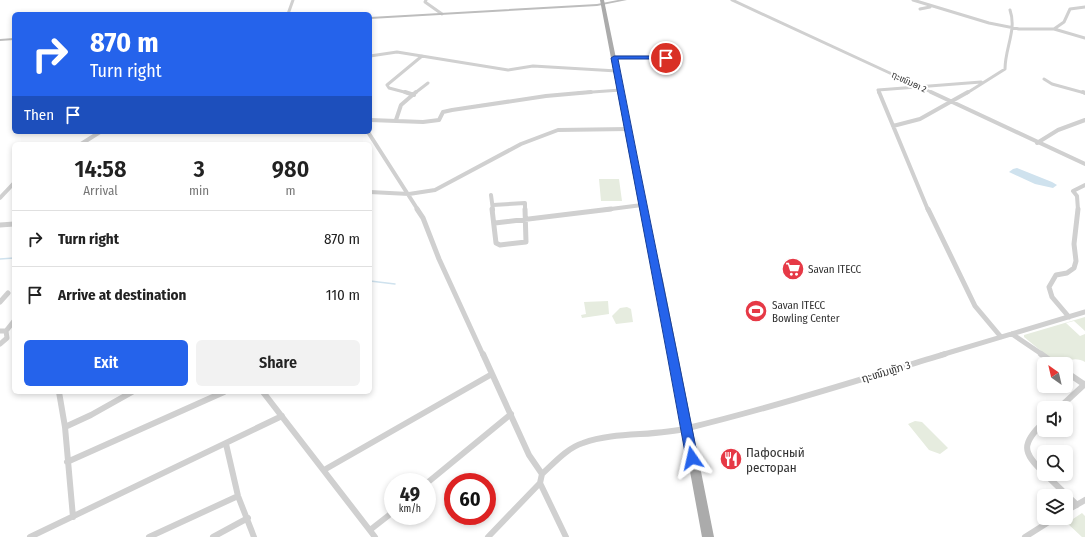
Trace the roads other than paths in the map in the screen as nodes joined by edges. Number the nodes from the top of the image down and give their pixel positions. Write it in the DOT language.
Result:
graph roads {
  1 [pos="293,0"];
  2 [pos="426,0"];
  3 [pos="625,0"];
  4 [pos="732,0"];
  5 [pos="913,0"];
  6 [pos="603,2"];
  7 [pos="931,7"];
  8 [pos="1085,7"];
  9 [pos="920,9"];
  10 [pos="1010,10"];
  11 [pos="289,12"];
  12 [pos="442,14"];
  13 [pos="372,18"];
  14 [pos="1014,28"];
  15 [pos="1054,29"];
  16 [pos="1085,38"];
  17 [pos="12,39"];
  18 [pos="0,40"];
  19 [pos="372,56"];
  20 [pos="422,56"];
  21 [pos="681,57"];
  22 [pos="614,58"];
  23 [pos="617,71"];
  24 [pos="1044,79"];
  25 [pos="981,82"];
  26 [pos="428,83"];
  27 [pos="919,86"];
  28 [pos="620,90"];
  29 [pos="1085,93"];
  30 [pos="414,94"];
  31 [pos="952,102"];
  32 [pos="372,120"];
  33 [pos="396,120"];
  34 [pos="1085,120"];
  35 [pos="893,126"];
  36 [pos="628,129"];
  37 [pos="97,134"];
  38 [pos="369,134"];
  39 [pos="84,142"];
  40 [pos="1037,143"];
  41 [pos="1085,164"];
  42 [pos="12,185"];
  43 [pos="1085,185"];
  44 [pos="372,192"];
  45 [pos="406,193"];
  46 [pos="491,195"];
  47 [pos="0,198"];
  48 [pos="492,205"];
  49 [pos="642,206"];
  50 [pos="525,220"];
  51 [pos="495,223"];
  52 [pos="12,224"];
  53 [pos="0,225"];
  54 [pos="8,293"];
  55 [pos="0,302"];
  56 [pos="1085,312"];
  57 [pos="1069,317"];
  58 [pos="12,323"];
  59 [pos="3,331"];
  60 [pos="1012,334"];
  61 [pos="1001,337"];
  62 [pos="0,344"];
  63 [pos="1044,357"];
  64 [pos="492,374"];
  65 [pos="1073,377"];
  66 [pos="1085,385"];
  67 [pos="59,394"];
  68 [pos="128,394"];
  69 [pos="220,394"];
  70 [pos="265,394"];
  71 [pos="1067,401"];
  72 [pos="511,414"];
  73 [pos="282,416"];
  74 [pos="65,427"];
  75 [pos="686,429"];
  76 [pos="1037,429"];
  77 [pos="226,444"];
  78 [pos="67,462"];
  79 [pos="1037,467"];
  80 [pos="324,470"];
  81 [pos="542,474"];
  82 [pos="436,476"];
  83 [pos="1051,481"];
  84 [pos="540,483"];
  85 [pos="238,496"];
  86 [pos="1085,500"];
  87 [pos="1077,505"];
  88 [pos="1073,507"];
  89 [pos="73,517"];
  90 [pos="248,518"];
  91 [pos="384,519"];
  92 [pos="1044,525"];
  93 [pos="370,530"];
  94 [pos="30,537"];
  95 [pos="149,537"];
  96 [pos="213,537"];
  97 [pos="254,537"];
  98 [pos="376,537"];
  99 [pos="488,537"];
  100 [pos="566,537"];
  101 [pos="708,537"];
  102 [pos="1025,537"];
  1 -- 11 [label="street"];
  2 -- 12 [label="street"];
  3 -- 6 [label="street"];
  4 -- 27 [label="street, ຖະໜົນອາ 2"];
  5 -- 7 [label="street"];
  6 -- 12 [label="street"];
  6 -- 22 [label="main road"];
  7 -- 9 [label="street"];
  7 -- 14 [label="street"];
  8 -- 15 [label="street"];
  10 -- 14 [label="street"];
  12 -- 13 [label="street"];
  14 -- 15 [label="street"];
  14 -- 25 [label="street"];
  15 -- 16 [label="street"];
  17 -- 18 [label="street"];
  19 -- 20 [label="street"];
  20 -- 23 [label="street"];
  20 -- 30 [label="street"];
  21 -- 22 [label="street"];
  22 -- 23 [label="main road"];
  23 -- 28 [label="main road"];
  24 -- 29 [label="street"];
  25 -- 27 [label="street"];
  25 -- 31 [label="street"];
  26 -- 30 [label="street"];
  27 -- 31 [label="street, ຖະໜົນອາ 2"];
  27 -- 35 [label="street"];
  28 -- 33 [label="street"];
  28 -- 36 [label="main road"];
  30 -- 33 [label="street"];
  31 -- 35 [label="street"];
  31 -- 40 [label="street, ຖະໜົນອາ 2"];
  32 -- 33 [label="street"];
  34 -- 40 [label="street"];
  35 -- 61 [label="street"];
  36 -- 45 [label="street"];
  36 -- 49 [label="main road"];
  37 -- 39 [label="street"];
  38 -- 45 [label="street"];
  40 -- 41 [label="street, ຖະໜົນອາ 2"];
  42 -- 47 [label="street"];
  43 -- 57 [label="street"];
  44 -- 45 [label="street"];
  45 -- 64 [label="street"];
  46 -- 48 [label="street"];
  48 -- 50 [label="street"];
  48 -- 51 [label="street"];
  49 -- 50 [label="street"];
  49 -- 75 [label="main road"];
  50 -- 51 [label="street"];
  50 -- 51 [label="street"];
  52 -- 53 [label="street"];
  54 -- 55 [label="street"];
  56 -- 57 [label="street, ຖະໜົນຫຼັກ 3"];
  57 -- 60 [label="street, ຖະໜົນຫຼັກ 3"];
  58 -- 59 [label="street"];
  59 -- 62 [label="street"];
  60 -- 61 [label="street, ຖະໜົນຫຼັກ 3"];
  60 -- 63 [label="street"];
  61 -- 75 [label="street, ຖະໜົນຫຼັກ 3"];
  64 -- 72 [label="street"];
  64 -- 80 [label="street"];
  65 -- 66 [label="street"];
  66 -- 71 [label="street"];
  67 -- 74 [label="street"];
  68 -- 74 [label="street"];
  69 -- 78 [label="street"];
  70 -- 73 [label="street"];
  72 -- 81 [label="street"];
  72 -- 82 [label="street"];
  73 -- 77 [label="street"];
  73 -- 80 [label="street"];
  74 -- 78 [label="street"];
  75 -- 81 [label="street, ຖະໜົນຫຼັກ 3"];
  75 -- 101 [label="main road"];
  76 -- 79 [label="street"];
  77 -- 85 [label="street"];
  77 -- 89 [label="street"];
  78 -- 89 [label="street"];
  80 -- 93 [label="street"];
  81 -- 84 [label="street"];
  83 -- 87 [label="street"];
  84 -- 99 [label="street"];
  84 -- 100 [label="street"];
  85 -- 90 [label="street"];
  85 -- 95 [label="street"];
  86 -- 87 [label="street"];
  87 -- 88 [label="street"];
  89 -- 94 [label="street"];
  90 -- 96 [label="street"];
  90 -- 97 [label="street"];
  91 -- 93 [label="street"];
  92 -- 102 [label="street"];
  93 -- 98 [label="street"];
}
